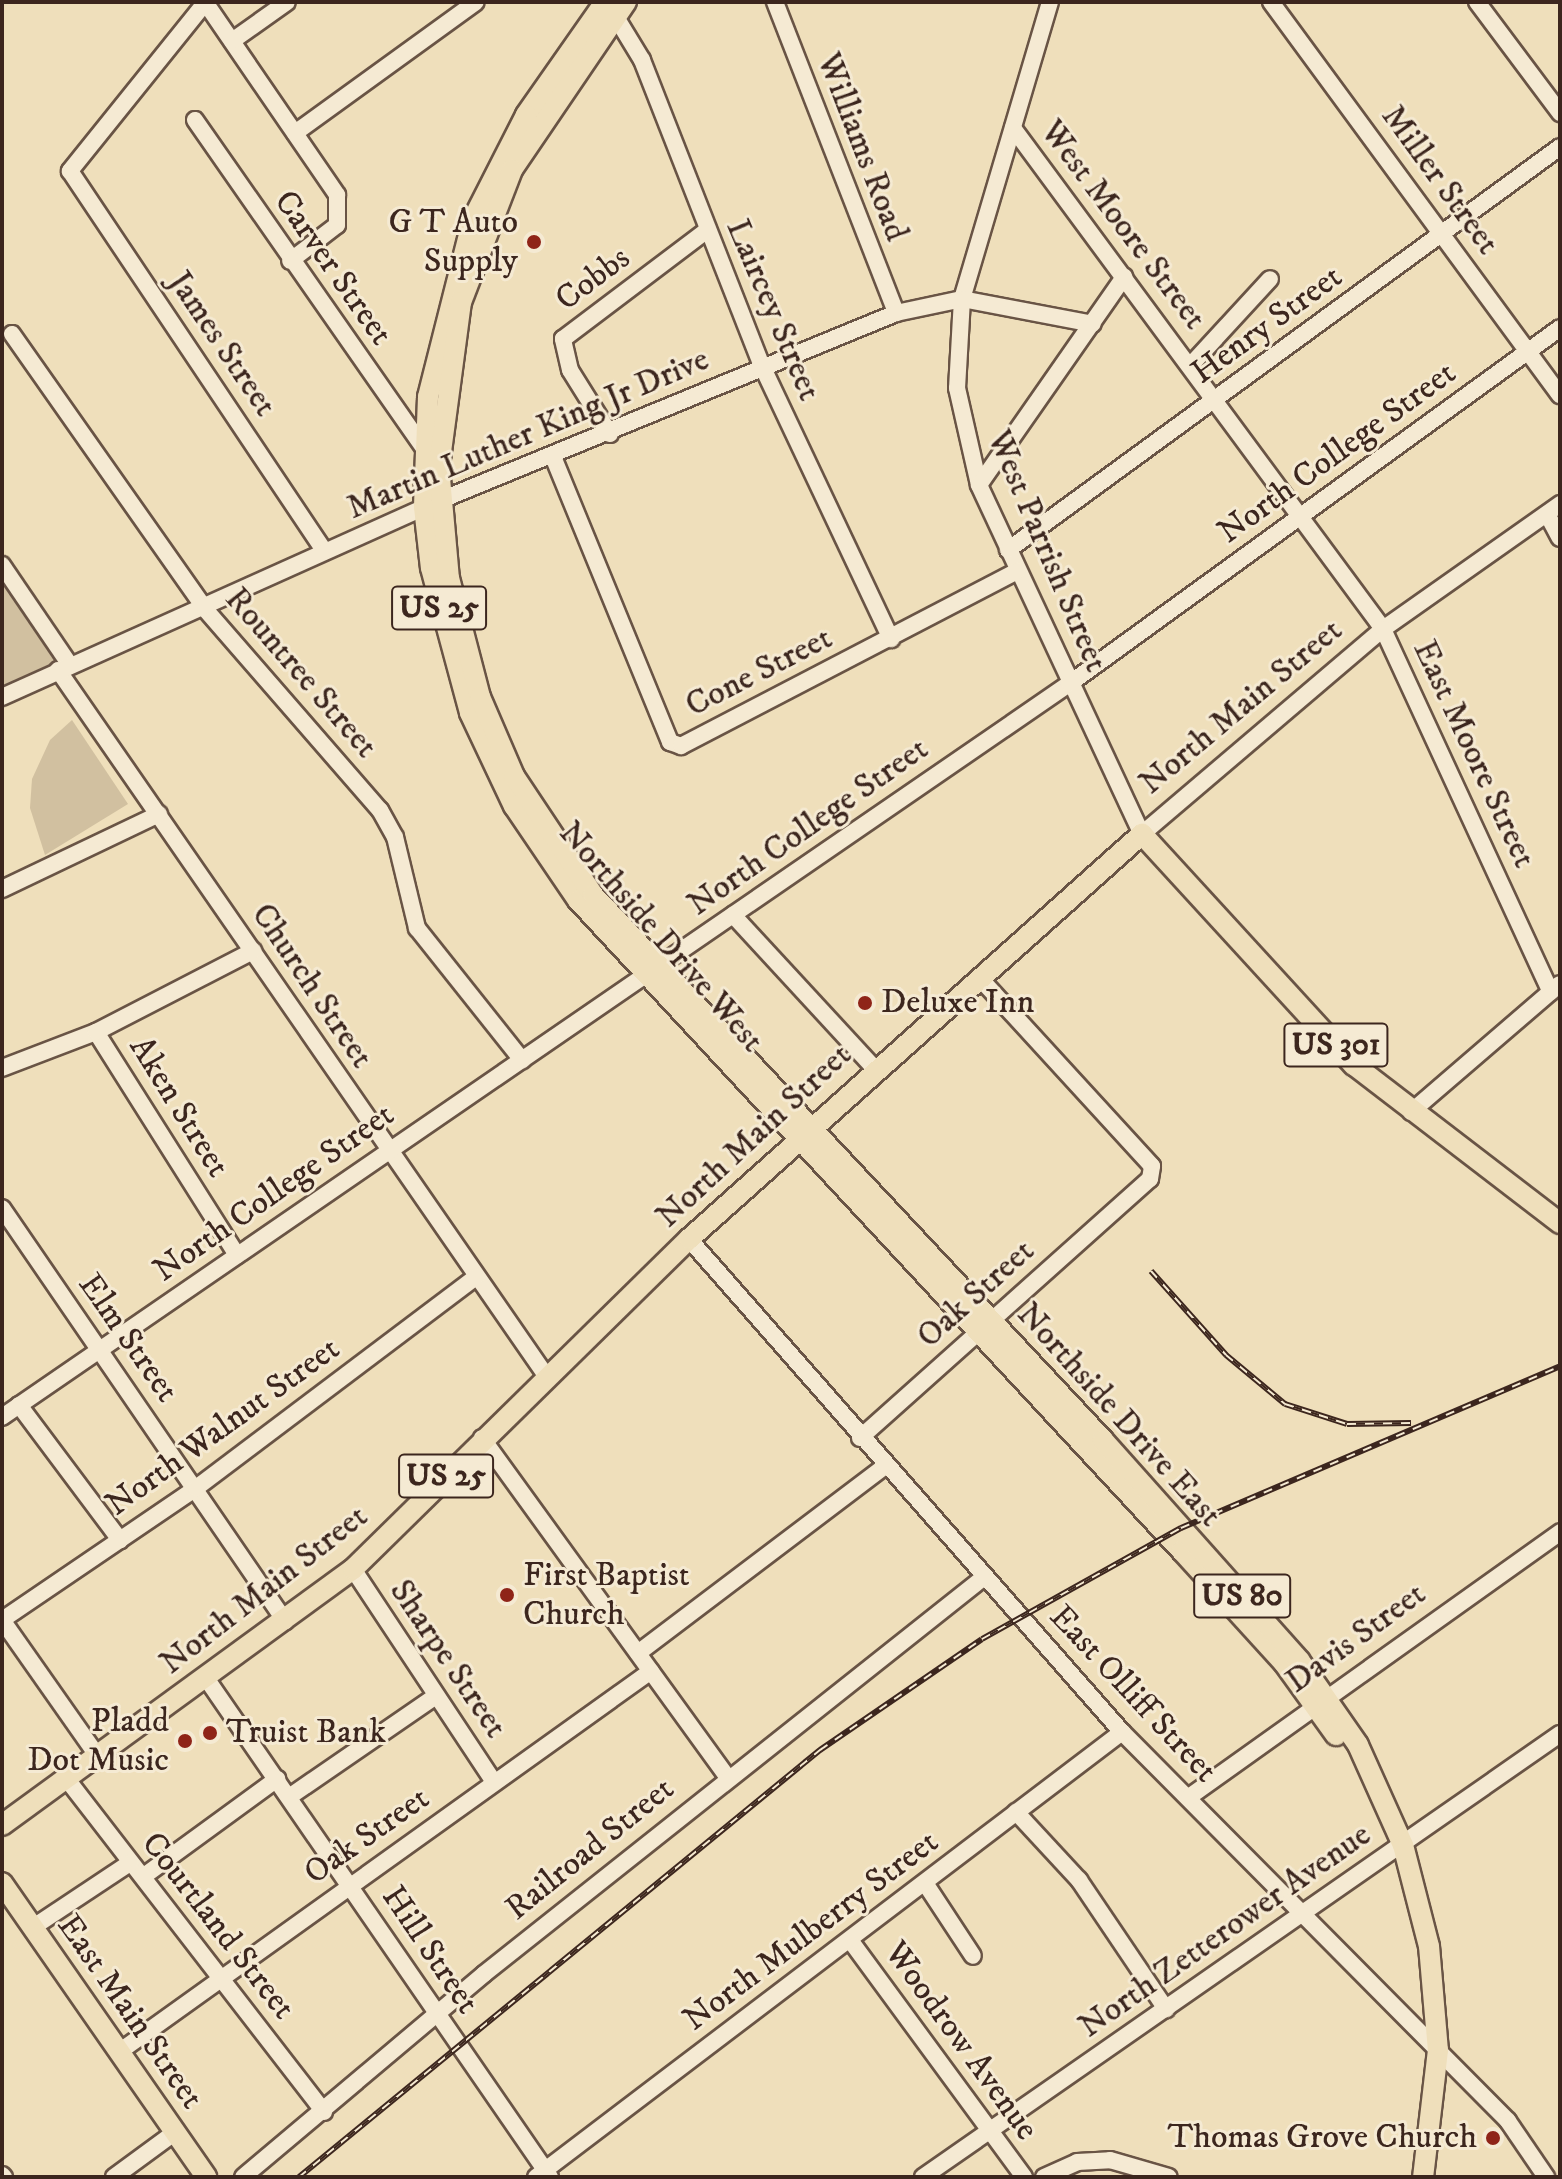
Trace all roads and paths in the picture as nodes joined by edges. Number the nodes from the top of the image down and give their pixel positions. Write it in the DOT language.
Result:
graph roads {
  1 [pos="205,2"];
  2 [pos="287,2"];
  3 [pos="476,2"];
  4 [pos="775,2"];
  5 [pos="1050,2"];
  6 [pos="1271,2"];
  7 [pos="1477,2"];
  8 [pos="613,5"];
  9 [pos="232,41"];
  10 [pos="1560,113"];
  11 [pos="195,120"];
  12 [pos="1013,128"];
  13 [pos="295,133"];
  14 [pos="1560,147"];
  15 [pos="706,231"];
  16 [pos="1443,235"];
  17 [pos="290,261"];
  18 [pos="1124,277"];
  19 [pos="1270,279"];
  20 [pos="962,299"];
  21 [pos="896,313"];
  22 [pos="1093,324"];
  23 [pos="1560,328"];
  24 [pos="12,334"];
  25 [pos="1529,351"];
  26 [pos="1190,366"];
  27 [pos="763,368"];
  28 [pos="1560,395"];
  29 [pos="1214,400"];
  30 [pos="610,434"];
  31 [pos="424,448"];
  32 [pos="554,459"];
  33 [pos="979,485"];
  34 [pos="433,504"];
  35 [pos="1553,509"];
  36 [pos="1299,517"];
  37 [pos="1560,538"];
  38 [pos="1008,550"];
  39 [pos="324,551"];
  40 [pos="2,565"];
  41 [pos="1017,571"];
  42 [pos="205,609"];
  43 [pos="1383,629"];
  44 [pos="891,639"];
  45 [pos="64,668"];
  46 [pos="1069,684"];
  47 [pos="2,697"];
  48 [pos="159,814"];
  49 [pos="1142,834"];
  50 [pos="2,889"];
  51 [pos="733,915"];
  52 [pos="253,951"];
  53 [pos="651,972"];
  54 [pos="979,977"];
  55 [pos="1556,988"];
  56 [pos="96,1032"];
  57 [pos="522,1060"];
  58 [pos="2,1068"];
  59 [pos="875,1069"];
  60 [pos="1411,1112"];
  61 [pos="802,1135"];
  62 [pos="388,1151"];
  63 [pos="2,1208"];
  64 [pos="1560,1223"];
  65 [pos="689,1239"];
  66 [pos="237,1255"];
  67 [pos="476,1277"];
  68 [pos="984,1326"];
  69 [pos="100,1349"];
  70 [pos="545,1374"];
  71 [pos="19,1405"];
  72 [pos="2,1417"];
  73 [pos="482,1438"];
  74 [pos="860,1438"];
  75 [pos="884,1467"];
  76 [pos="196,1488"];
  77 [pos="1560,1532"];
  78 [pos="120,1540"];
  79 [pos="353,1569"];
  80 [pos="983,1578"];
  81 [pos="4,1614"];
  82 [pos="285,1621"];
  83 [pos="638,1653"];
  84 [pos="651,1671"];
  85 [pos="206,1678"];
  86 [pos="436,1696"];
  87 [pos="1320,1700"];
  88 [pos="1122,1732"];
  89 [pos="1560,1734"];
  90 [pos="97,1755"];
  91 [pos="727,1777"];
  92 [pos="66,1778"];
  93 [pos="277,1779"];
  94 [pos="494,1782"];
  95 [pos="289,1797"];
  96 [pos="1189,1797"];
  97 [pos="1016,1812"];
  98 [pos="2,1825"];
  99 [pos="1397,1848"];
  100 [pos="130,1863"];
  101 [pos="144,1876"];
  102 [pos="2,1883"];
  103 [pos="925,1883"];
  104 [pos="350,1886"];
  105 [pos="1304,1914"];
  106 [pos="32,1928"];
  107 [pos="850,1940"];
  108 [pos="973,1956"];
  109 [pos="220,1976"];
  110 [pos="1166,2009"];
  111 [pos="437,2014"];
  112 [pos="1431,2043"];
  113 [pos="119,2052"];
  114 [pos="324,2112"];
  115 [pos="991,2130"];
  116 [pos="179,2140"];
  117 [pos="544,2175"];
  118 [pos="114,2177"];
  119 [pos="195,2177"];
  120 [pos="206,2177"];
  121 [pos="243,2177"];
  122 [pos="923,2177"];
  123 [pos="1024,2177"];
  124 [pos="1044,2177"];
  125 [pos="1169,2177"];
  126 [pos="1410,2177"];
  127 [pos="1423,2177"];
  128 [pos="1546,2177"];
  1 -- 9 [label="street"];
  1 -- 39 [label="street, James Street"];
  2 -- 9 [label="street"];
  3 -- 13 [label="street"];
  4 -- 21 [label="street, Williams Road"];
  5 -- 12 [label="street, West Parrish Street"];
  6 -- 16 [label="street, Miller Street"];
  7 -- 10 [label="street"];
  8 -- 15 [label="street, Laircey Street"];
  8 -- 31 [label="main road, Northside Drive West / US 25"];
  8 -- 34 [label="main road, Northside Drive West / US 25"];
  9 -- 13 [label="street"];
  11 -- 17 [label="street, Carver Street"];
  12 -- 18 [label="street, West Moore Street"];
  12 -- 20 [label="street, West Parrish Street"];
  13 -- 17 [label="street"];
  14 -- 16 [label="street, Henry Street"];
  15 -- 27 [label="street, Laircey Street"];
  15 -- 30 [label="street, Cobbs"];
  16 -- 25 [label="street, Miller Street"];
  16 -- 29 [label="street, Henry Street"];
  17 -- 31 [label="street, Carver Street"];
  18 -- 22 [label="street"];
  18 -- 26 [label="street, West Moore Street"];
  19 -- 26 [label="street"];
  20 -- 21 [label="street, Martin Luther King Jr Drive"];
  20 -- 22 [label="street, Martin Luther King Jr Drive"];
  20 -- 33 [label="street, West Parrish Street"];
  21 -- 27 [label="street, Martin Luther King Jr Drive"];
  22 -- 33 [label="street"];
  23 -- 25 [label="street, North College Street"];
  24 -- 42 [label="street, Rountree Street"];
  25 -- 28 [label="street, Miller Street"];
  25 -- 36 [label="street, North College Street"];
  26 -- 29 [label="street, West Moore Street"];
  27 -- 30 [label="street, Martin Luther King Jr Drive"];
  27 -- 44 [label="street, Laircey Street"];
  29 -- 36 [label="street, West Moore Street"];
  29 -- 38 [label="street, Henry Street"];
  30 -- 32 [label="street, Martin Luther King Jr Drive"];
  31 -- 34 [label="main road, Northside Drive West / US 25"];
  32 -- 34 [label="street, Martin Luther King Jr Drive"];
  32 -- 44 [label="street, Cone Street"];
  33 -- 38 [label="street, West Parrish Street"];
  34 -- 39 [label="street, Martin Luther King Jr Drive"];
  34 -- 53 [label="main road, Northside Drive West / US 25"];
  35 -- 37 [label="street"];
  35 -- 43 [label="street, North Main Street"];
  36 -- 43 [label="street, West Moore Street"];
  36 -- 46 [label="street, North College Street"];
  38 -- 41 [label="street, West Parrish Street"];
  39 -- 42 [label="street, Martin Luther King Jr Drive"];
  40 -- 45 [label="street, Church Street"];
  41 -- 44 [label="street, Cone Street"];
  41 -- 46 [label="street, West Parrish Street"];
  42 -- 45 [label="street, Martin Luther King Jr Drive"];
  42 -- 57 [label="street, Rountree Street"];
  43 -- 49 [label="street, North Main Street"];
  43 -- 55 [label="street, East Moore Street"];
  45 -- 47 [label="street, Martin Luther King Jr Drive"];
  45 -- 48 [label="street, Church Street"];
  46 -- 49 [label="street, West Parrish Street"];
  46 -- 51 [label="street, North College Street"];
  48 -- 50 [label="street"];
  48 -- 52 [label="street, Church Street"];
  49 -- 54 [label="main road, North Main Street"];
  49 -- 60 [label="main road, US 301"];
  51 -- 53 [label="street, North College Street"];
  51 -- 59 [label="street"];
  52 -- 56 [label="street"];
  52 -- 62 [label="street, Church Street"];
  53 -- 57 [label="street, North College Street"];
  53 -- 61 [label="main road, Northside Drive West / US 25"];
  54 -- 59 [label="main road, North Main Street"];
  54 -- 68 [label="street, Oak Street"];
  55 -- 60 [label="street"];
  56 -- 58 [label="street"];
  56 -- 66 [label="street, Aken Street"];
  57 -- 62 [label="street, North College Street"];
  59 -- 61 [label="main road, North Main Street"];
  60 -- 64 [label="main road, US 301"];
  61 -- 65 [label="main road, North Main Street / US 25"];
  61 -- 68 [label="main road, Northside Drive East / US 80"];
  62 -- 66 [label="street, North College Street"];
  62 -- 67 [label="street, Church Street"];
  63 -- 69 [label="street, Elm Street"];
  65 -- 70 [label="main road, North Main Street / US 25"];
  65 -- 74 [label="street, East Olliff Street"];
  66 -- 69 [label="street, North College Street"];
  67 -- 70 [label="street, Church Street"];
  67 -- 76 [label="street, North Walnut Street"];
  68 -- 74 [label="street, Oak Street"];
  68 -- 87 [label="main road, Northside Drive East / US 80"];
  69 -- 71 [label="street, North College Street"];
  69 -- 76 [label="street, Elm Street"];
  70 -- 73 [label="main road, North Main Street / US 25"];
  71 -- 72 [label="street, North College Street"];
  71 -- 78 [label="street"];
  73 -- 79 [label="main road, North Main Street / US 25"];
  73 -- 83 [label="street"];
  74 -- 75 [label="street, East Olliff Street"];
  75 -- 80 [label="street, East Olliff Street"];
  75 -- 83 [label="street"];
  76 -- 78 [label="street, North Walnut Street"];
  76 -- 82 [label="street, Elm Street"];
  77 -- 87 [label="street, Davis Street"];
  78 -- 81 [label="street, North Walnut Street"];
  79 -- 82 [label="main road, North Main Street / US 25"];
  79 -- 86 [label="street, Sharpe Street"];
  80 -- 88 [label="street, East Olliff Street"];
  80 -- 91 [label="street, Railroad Street"];
  81 -- 90 [label="street"];
  82 -- 85 [label="main road, North Main Street / US 25"];
  83 -- 84 [label="street"];
  84 -- 91 [label="street"];
  84 -- 94 [label="street, Oak Street"];
  85 -- 90 [label="main road, North Main Street / US 25"];
  85 -- 93 [label="street, Hill Street"];
  86 -- 94 [label="street, Sharpe Street"];
  86 -- 95 [label="street"];
  87 -- 96 [label="street, Davis Street"];
  87 -- 99 [label="main road, Northside Drive East / US 80"];
  88 -- 96 [label="street, East Olliff Street"];
  88 -- 97 [label="street, North Mulberry Street"];
  89 -- 99 [label="street, North Zetterower Avenue"];
  90 -- 92 [label="main road, North Main Street / US 25"];
  91 -- 111 [label="street, Railroad Street"];
  92 -- 98 [label="main road, North Main Street / US 25"];
  92 -- 100 [label="street, Courtland Street"];
  93 -- 95 [label="street, Hill Street"];
  93 -- 101 [label="street"];
  94 -- 104 [label="street, Oak Street"];
  95 -- 104 [label="street, Hill Street"];
  96 -- 105 [label="street, East Olliff Street"];
  97 -- 103 [label="street, North Mulberry Street"];
  97 -- 110 [label="street"];
  99 -- 105 [label="street, North Zetterower Avenue"];
  99 -- 112 [label="main road, Northside Drive East / US 80"];
  100 -- 101 [label="street, Courtland Street"];
  100 -- 106 [label="street"];
  101 -- 109 [label="street, Courtland Street"];
  102 -- 106 [label="main road, East Main Street"];
  103 -- 107 [label="street, North Mulberry Street"];
  103 -- 108 [label="street"];
  104 -- 109 [label="street, Oak Street"];
  104 -- 111 [label="street, Hill Street"];
  105 -- 110 [label="street, North Zetterower Avenue"];
  105 -- 112 [label="street, East Olliff Street"];
  106 -- 113 [label="main road, East Main Street"];
  107 -- 115 [label="street, Woodrow Avenue"];
  107 -- 117 [label="street, North Mulberry Street"];
  109 -- 113 [label="street, Oak Street"];
  109 -- 114 [label="street, Courtland Street"];
  110 -- 115 [label="street, North Zetterower Avenue"];
  111 -- 114 [label="street, Railroad Street"];
  111 -- 117 [label="street, Hill Street"];
  112 -- 126 [label="main road, Northside Drive East / US 80"];
  112 -- 127 [label="main road, Northside Drive East / US 80"];
  112 -- 128 [label="street, East Olliff Street"];
  113 -- 116 [label="main road, East Main Street"];
  114 -- 121 [label="street, Railroad Street"];
  115 -- 122 [label="street, North Zetterower Avenue"];
  115 -- 123 [label="street, Woodrow Avenue"];
  116 -- 118 [label="street"];
  116 -- 119 [label="main road"];
  116 -- 120 [label="main road, East Main Street"];
  124 -- 125 [label="street"];
}
